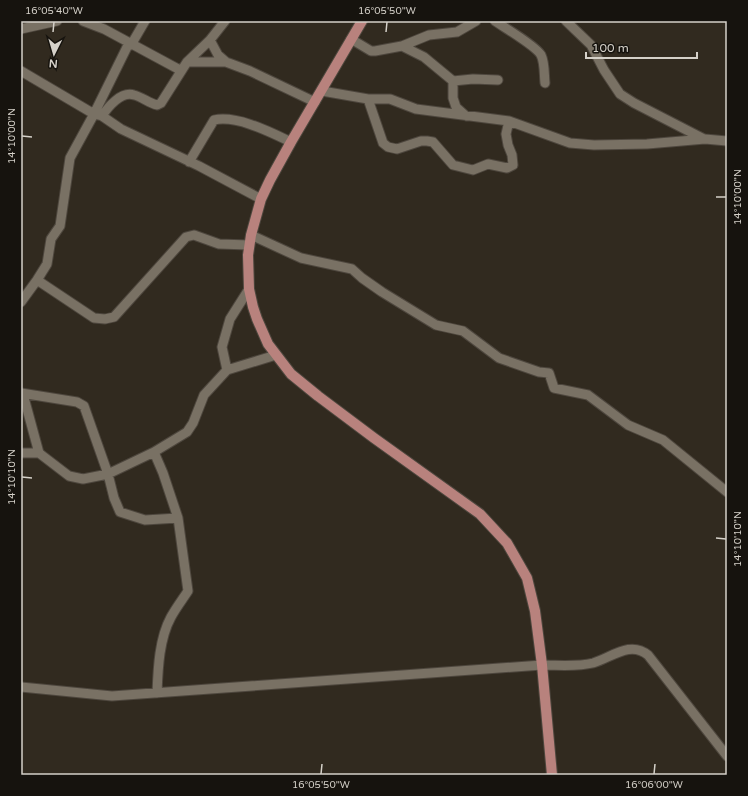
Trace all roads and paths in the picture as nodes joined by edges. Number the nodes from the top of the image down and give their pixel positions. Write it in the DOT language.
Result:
graph roads {
  1 [pos="57,21"];
  2 [pos="83,21"];
  3 [pos="145,21"];
  4 [pos="225,21"];
  5 [pos="362,21"];
  6 [pos="476,21"];
  7 [pos="495,21"];
  8 [pos="566,21"];
  9 [pos="21,29"];
  10 [pos="352,39"];
  11 [pos="210,40"];
  12 [pos="130,44"];
  13 [pos="402,46"];
  14 [pos="186,62"];
  15 [pos="226,62"];
  16 [pos="180,70"];
  17 [pos="21,72"];
  18 [pos="498,80"];
  19 [pos="453,81"];
  20 [pos="545,83"];
  21 [pos="322,91"];
  22 [pos="368,99"];
  23 [pos="315,102"];
  24 [pos="98,115"];
  25 [pos="466,116"];
  26 [pos="509,121"];
  27 [pos="706,140"];
  28 [pos="727,141"];
  29 [pos="291,142"];
  30 [pos="189,162"];
  31 [pos="261,199"];
  32 [pos="250,240"];
  33 [pos="37,280"];
  34 [pos="249,289"];
  35 [pos="21,302"];
  36 [pos="276,355"];
  37 [pos="227,370"];
  38 [pos="22,394"];
  39 [pos="154,452"];
  40 [pos="21,453"];
  41 [pos="39,453"];
  42 [pos="108,474"];
  43 [pos="727,492"];
  44 [pos="178,518"];
  45 [pos="542,665"];
  46 [pos="21,687"];
  47 [pos="157,693"];
  48 [pos="727,756"];
  49 [pos="552,775"];
  1 -- 9 [label="street"];
  2 -- 12 [label="street"];
  3 -- 12 [label="street"];
  4 -- 11 [label="street"];
  5 -- 10 [label="main road"];
  6 -- 13 [label="street"];
  7 -- 20 [label="street"];
  8 -- 27 [label="street"];
  10 -- 13 [label="street"];
  10 -- 21 [label="main road"];
  11 -- 14 [label="street"];
  11 -- 15 [label="street"];
  12 -- 16 [label="street"];
  12 -- 24 [label="street"];
  13 -- 19 [label="street"];
  14 -- 15 [label="street"];
  14 -- 16 [label="street"];
  15 -- 23 [label="street"];
  16 -- 24 [label="street"];
  17 -- 24 [label="street"];
  18 -- 19 [label="street"];
  19 -- 25 [label="street"];
  21 -- 22 [label="street"];
  21 -- 23 [label="main road"];
  22 -- 25 [label="street"];
  22 -- 26 [label="street"];
  23 -- 29 [label="main road"];
  24 -- 30 [label="street"];
  24 -- 33 [label="street"];
  25 -- 26 [label="street"];
  26 -- 27 [label="street"];
  27 -- 28 [label="street"];
  29 -- 30 [label="street"];
  29 -- 31 [label="main road"];
  30 -- 31 [label="street"];
  31 -- 32 [label="main road"];
  32 -- 33 [label="street"];
  32 -- 34 [label="main road"];
  32 -- 43 [label="street"];
  33 -- 35 [label="street"];
  34 -- 36 [label="main road"];
  34 -- 37 [label="street"];
  36 -- 37 [label="street"];
  36 -- 45 [label="main road"];
  37 -- 39 [label="street"];
  38 -- 41 [label="street"];
  38 -- 42 [label="street"];
  39 -- 42 [label="street"];
  39 -- 44 [label="street"];
  40 -- 41 [label="street"];
  41 -- 42 [label="street"];
  42 -- 44 [label="street"];
  44 -- 47 [label="street"];
  45 -- 47 [label="street"];
  45 -- 48 [label="street"];
  45 -- 49 [label="main road"];
  46 -- 47 [label="street"];
}
